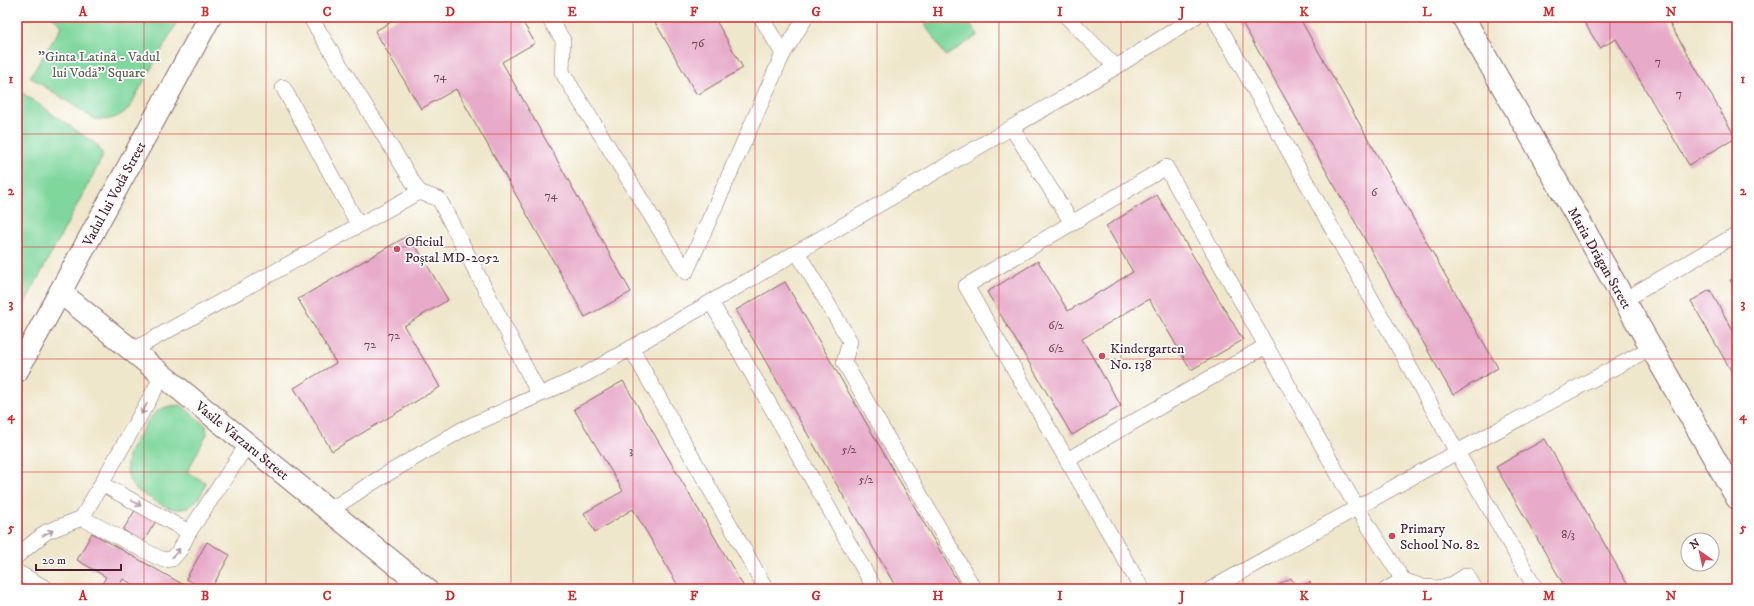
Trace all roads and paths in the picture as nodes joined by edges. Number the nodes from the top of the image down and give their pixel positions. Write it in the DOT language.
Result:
graph roads {
  1 [pos="210,17"];
  2 [pos="310,17"];
  3 [pos="548,17"];
  4 [pos="761,17"];
  5 [pos="806,17"];
  6 [pos="1067,17"];
  7 [pos="1195,17"];
  8 [pos="1214,17"];
  9 [pos="1463,17"];
  10 [pos="783,54"];
  11 [pos="1116,68"];
  12 [pos="283,87"];
  13 [pos="1012,128"];
  14 [pos="419,192"];
  15 [pos="1072,223"];
  16 [pos="358,224"];
  17 [pos="1737,234"];
  18 [pos="797,252"];
  19 [pos="60,292"];
  20 [pos="1624,300"];
  21 [pos="711,302"];
  22 [pos="1266,346"];
  23 [pos="631,348"];
  24 [pos="1651,348"];
  25 [pos="133,350"];
  26 [pos="17,371"];
  27 [pos="163,375"];
  28 [pos="539,394"];
  29 [pos="247,445"];
  30 [pos="1457,452"];
  31 [pos="1067,460"];
  32 [pos="102,484"];
  33 [pos="1737,498"];
  34 [pos="1357,508"];
  35 [pos="330,511"];
  36 [pos="82,518"];
  37 [pos="189,532"];
  38 [pos="17,556"];
  39 [pos="17,572"];
  40 [pos="1403,580"];
  41 [pos="48,589"];
  42 [pos="426,589"];
  43 [pos="766,589"];
  44 [pos="876,589"];
  45 [pos="974,589"];
  46 [pos="1142,589"];
  47 [pos="1211,589"];
  48 [pos="1387,589"];
  49 [pos="1475,589"];
  50 [pos="1536,589"];
  1 -- 19 [label="main road, Vadul lui Vodă Street"];
  2 -- 14 [label="lane"];
  3 -- 10 [label="lane"];
  4 -- 10 [label="lane"];
  5 -- 10 [label="lane"];
  6 -- 11 [label="lane"];
  7 -- 11 [label="lane"];
  8 -- 30 [label="lane"];
  9 -- 20 [label="main road, Maria Drăgan Street"];
  11 -- 13 [label="lane"];
  12 -- 16 [label="lane"];
  13 -- 15 [label="lane"];
  13 -- 18 [label="lane"];
  14 -- 16 [label="lane"];
  14 -- 28 [label="lane"];
  15 -- 22 [label="lane"];
  15 -- 31 [label="lane"];
  16 -- 25 [label="lane"];
  17 -- 20 [label="lane"];
  18 -- 21 [label="lane"];
  18 -- 45 [label="lane"];
  19 -- 25 [label="main road, Vasile Vărzaru Street"];
  19 -- 26 [label="main road, Vadul lui Vodă Street"];
  20 -- 24 [label="main road, Maria Drăgan Street"];
  21 -- 23 [label="lane"];
  21 -- 44 [label="lane"];
  22 -- 31 [label="lane"];
  22 -- 34 [label="lane"];
  23 -- 28 [label="lane"];
  23 -- 43 [label="lane"];
  24 -- 30 [label="lane"];
  24 -- 33 [label="main road, Maria Drăgan Street"];
  25 -- 27 [label="main road, Vasile Vărzaru Street"];
  27 -- 29 [label="main road, Vasile Vărzaru Street"];
  27 -- 32 [label="lane, one-way"];
  28 -- 35 [label="lane"];
  29 -- 35 [label="main road, Vasile Vărzaru Street"];
  29 -- 37 [label="lane"];
  30 -- 34 [label="lane"];
  30 -- 50 [label="lane"];
  31 -- 46 [label="lane"];
  32 -- 36 [label="lane"];
  32 -- 37 [label="lane, one-way"];
  34 -- 40 [label="lane"];
  34 -- 47 [label="lane"];
  35 -- 42 [label="main road, Vasile Vărzaru Street"];
  36 -- 37 [label="lane, one-way"];
  38 -- 36 [label="lane, one-way"];
  39 -- 41 [label="lane"];
  40 -- 48 [label="lane"];
  40 -- 49 [label="lane"];
}
